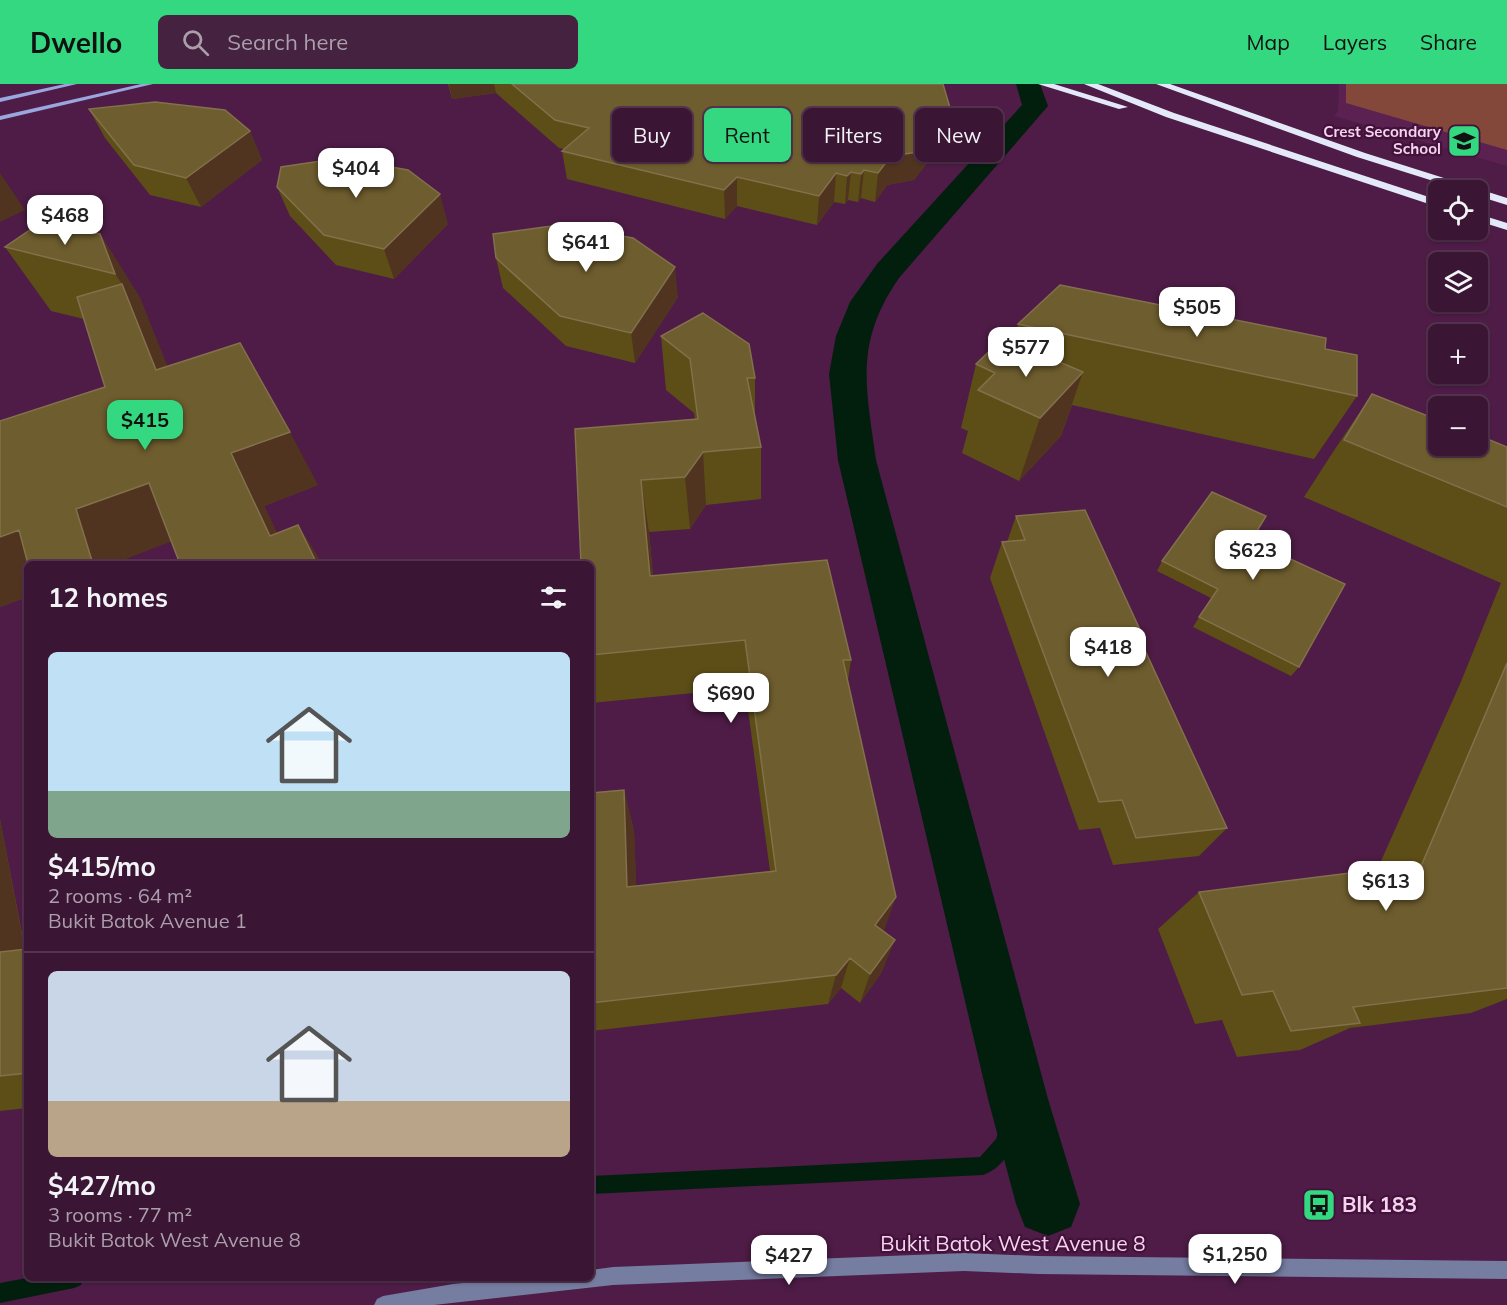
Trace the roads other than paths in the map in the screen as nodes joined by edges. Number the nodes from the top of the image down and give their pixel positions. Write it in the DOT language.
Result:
graph roads {
  1 [pos="74,84"];
  2 [pos="150,84"];
  3 [pos="1043,84"];
  4 [pos="1089,84"];
  5 [pos="1161,84"];
  6 [pos="0,100"];
  7 [pos="1170,115"];
  8 [pos="0,118"];
  9 [pos="1440,180"];
  10 [pos="1488,195"];
  11 [pos="1428,201"];
  12 [pos="1507,202"];
  13 [pos="1488,220"];
  14 [pos="1507,227"];
  15 [pos="1507,1270"];
  16 [pos="594,1278"];
  17 [pos="566,1281"];
  18 [pos="383,1305"];
  1 -- 6 [label="main road"];
  2 -- 8 [label="main road"];
  3 -- 7 [label="highway"];
  4 -- 7 [label="highway"];
  5 -- 9 [label="highway"];
  7 -- 11 [label="highway"];
  10 -- 12 [label="highway"];
  13 -- 14 [label="highway"];
  15 -- 16 [label="street, Bukit Batok West Avenue 8"];
  17 -- 18 [label="street, Bukit Batok West Avenue 8"];
}
